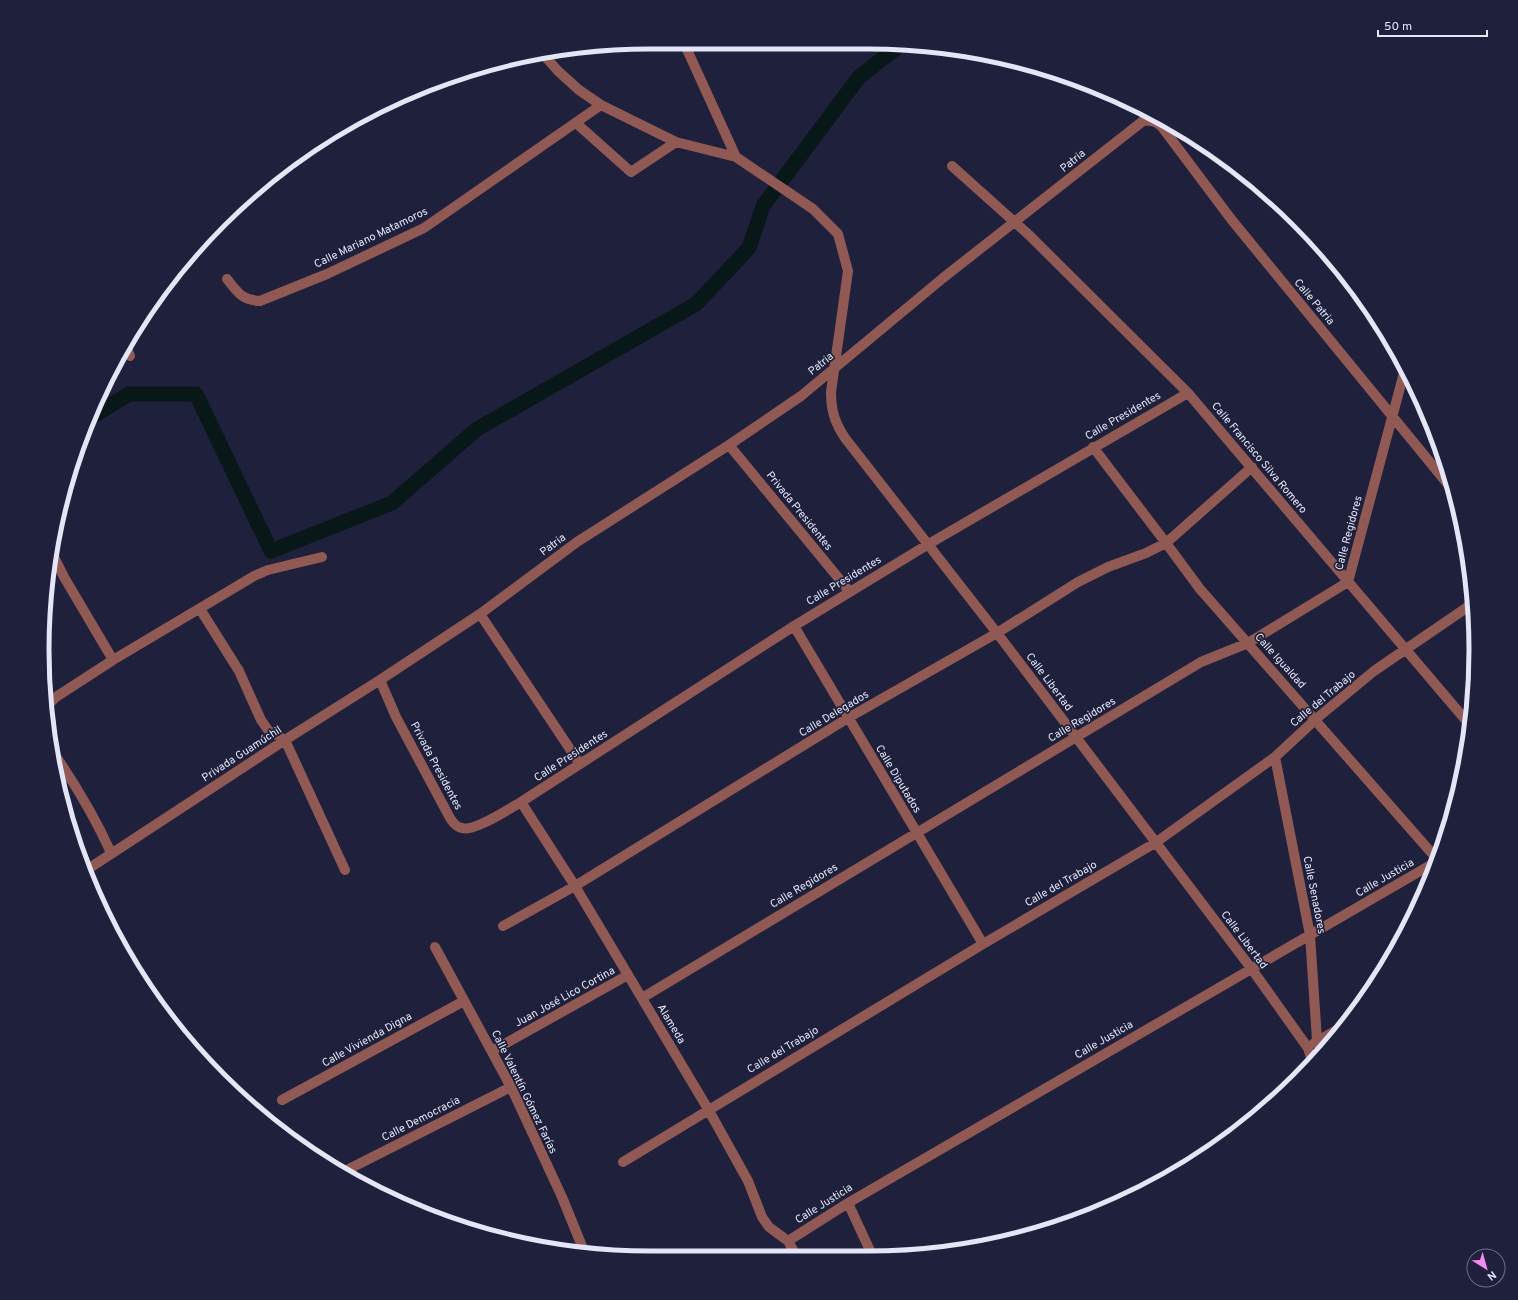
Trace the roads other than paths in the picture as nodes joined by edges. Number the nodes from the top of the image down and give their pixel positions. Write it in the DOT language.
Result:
graph roads {
  1 [pos="687,49"];
  2 [pos="547,59"];
  3 [pos="601,105"];
  4 [pos="1151,120"];
  5 [pos="576,123"];
  6 [pos="1167,129"];
  7 [pos="676,142"];
  8 [pos="736,157"];
  9 [pos="952,166"];
  10 [pos="1014,222"];
  11 [pos="227,279"];
  12 [pos="128,352"];
  13 [pos="130,356"];
  14 [pos="835,368"];
  15 [pos="1403,377"];
  16 [pos="1188,393"];
  17 [pos="1392,414"];
  18 [pos="729,444"];
  19 [pos="1093,447"];
  20 [pos="1252,467"];
  21 [pos="1444,478"];
  22 [pos="1166,543"];
  23 [pos="928,545"];
  24 [pos="322,557"];
  25 [pos="56,561"];
  26 [pos="1348,582"];
  27 [pos="850,592"];
  28 [pos="1468,607"];
  29 [pos="200,609"];
  30 [pos="480,614"];
  31 [pos="794,626"];
  32 [pos="997,633"];
  33 [pos="1248,643"];
  34 [pos="1405,648"];
  35 [pos="113,660"];
  36 [pos="380,680"];
  37 [pos="51,702"];
  38 [pos="848,718"];
  39 [pos="1316,719"];
  40 [pos="1465,719"];
  41 [pos="1076,738"];
  42 [pos="285,740"];
  43 [pos="1275,757"];
  44 [pos="580,764"];
  45 [pos="61,765"];
  46 [pos="521,802"];
  47 [pos="916,833"];
  48 [pos="1155,843"];
  49 [pos="112,853"];
  50 [pos="1433,854"];
  51 [pos="1428,866"];
  52 [pos="90,867"];
  53 [pos="345,870"];
  54 [pos="575,886"];
  55 [pos="503,926"];
  56 [pos="1310,935"];
  57 [pos="983,944"];
  58 [pos="435,947"];
  59 [pos="1251,968"];
  60 [pos="628,975"];
  61 [pos="642,998"];
  62 [pos="464,1001"];
  63 [pos="1331,1032"];
  64 [pos="1317,1040"];
  65 [pos="1308,1048"];
  66 [pos="492,1051"];
  67 [pos="1313,1054"];
  68 [pos="1311,1056"];
  69 [pos="511,1087"];
  70 [pos="282,1100"];
  71 [pos="708,1109"];
  72 [pos="623,1162"];
  73 [pos="348,1169"];
  74 [pos="848,1203"];
  75 [pos="788,1241"];
  76 [pos="582,1247"];
  77 [pos="794,1251"];
  78 [pos="870,1251"];
  1 -- 8 [label="street"];
  2 -- 3 [label="street"];
  3 -- 5 [label="street, Calle Mariano Matamoros"];
  3 -- 7 [label="street"];
  4 -- 10 [label="street, Patria"];
  5 -- 7 [label="street"];
  5 -- 11 [label="street, Calle Mariano Matamoros"];
  6 -- 17 [label="street, Calle Patria"];
  7 -- 8 [label="street"];
  8 -- 14 [label="street, Calle Libertad"];
  9 -- 10 [label="street, Calle Francisco Silva Romero"];
  10 -- 14 [label="street, Patria"];
  10 -- 16 [label="street, Calle Francisco Silva Romero"];
  12 -- 13 [label="street"];
  14 -- 18 [label="street, Patria"];
  14 -- 23 [label="street, Calle Libertad"];
  15 -- 17 [label="street, Calle Regidores"];
  16 -- 19 [label="street, Calle Presidentes"];
  16 -- 20 [label="street, Calle Francisco Silva Romero"];
  17 -- 21 [label="street, Calle Patria"];
  17 -- 26 [label="street, Calle Regidores"];
  18 -- 27 [label="street, Privada Presidentes"];
  18 -- 30 [label="street, Patria"];
  19 -- 22 [label="street, Calle Igualdad"];
  19 -- 23 [label="street, Calle Presidentes"];
  20 -- 22 [label="street"];
  20 -- 26 [label="street, Calle Francisco Silva Romero"];
  22 -- 32 [label="street, Calle Delegados"];
  22 -- 33 [label="street, Calle Igualdad"];
  23 -- 27 [label="street, Calle Presidentes"];
  23 -- 32 [label="street, Calle Libertad"];
  24 -- 29 [label="street"];
  25 -- 35 [label="street"];
  26 -- 33 [label="street, Calle Regidores"];
  26 -- 34 [label="street, Calle Francisco Silva Romero"];
  27 -- 31 [label="street, Calle Presidentes"];
  28 -- 34 [label="street, Calle del Trabajo"];
  29 -- 35 [label="street"];
  29 -- 42 [label="street"];
  30 -- 36 [label="street, Patria"];
  30 -- 44 [label="street"];
  31 -- 38 [label="street, Calle Diputados"];
  31 -- 44 [label="street, Calle Presidentes"];
  32 -- 38 [label="street, Calle Delegados"];
  32 -- 41 [label="street, Calle Libertad"];
  33 -- 39 [label="street, Calle Igualdad"];
  33 -- 41 [label="street, Calle Regidores"];
  34 -- 39 [label="street, Calle del Trabajo"];
  34 -- 40 [label="street, Calle Francisco Silva Romero"];
  35 -- 37 [label="street"];
  36 -- 42 [label="street, Privada Guamúchil"];
  36 -- 46 [label="street, Privada Presidentes"];
  38 -- 47 [label="street, Calle Diputados"];
  38 -- 54 [label="street, Calle Delegados"];
  39 -- 43 [label="street, Calle del Trabajo"];
  39 -- 50 [label="street, Calle Igualdad"];
  41 -- 47 [label="street, Calle Regidores"];
  41 -- 48 [label="street, Calle Libertad"];
  42 -- 49 [label="street, Privada Guamúchil"];
  42 -- 53 [label="street"];
  43 -- 48 [label="street, Calle del Trabajo"];
  43 -- 56 [label="street, Calle Senadores"];
  44 -- 46 [label="street, Calle Presidentes"];
  45 -- 49 [label="street"];
  46 -- 54 [label="street, Alameda"];
  47 -- 57 [label="street, Calle Diputados"];
  47 -- 61 [label="street, Calle Regidores"];
  48 -- 57 [label="street, Calle del Trabajo"];
  48 -- 59 [label="street, Calle Libertad"];
  49 -- 52 [label="street, Privada Guamúchil"];
  51 -- 56 [label="street, Calle Justicia"];
  54 -- 55 [label="street, Calle Delegados"];
  54 -- 60 [label="street, Alameda"];
  56 -- 59 [label="street, Calle Justicia"];
  56 -- 64 [label="street, Calle Senadores"];
  57 -- 71 [label="street, Calle del Trabajo"];
  58 -- 62 [label="street, Calle Valentín Gómez Farías"];
  59 -- 65 [label="street, Calle Libertad"];
  59 -- 74 [label="street, Calle Justicia"];
  60 -- 61 [label="street, Alameda"];
  60 -- 66 [label="street, Juan José Lico Cortina"];
  61 -- 71 [label="street, Alameda"];
  62 -- 66 [label="street, Calle Valentín Gómez Farías"];
  62 -- 70 [label="street, Calle Vivienda Digna"];
  63 -- 64 [label="street"];
  64 -- 65 [label="street"];
  65 -- 67 [label="street"];
  65 -- 68 [label="street, Calle Libertad"];
  66 -- 69 [label="street, Calle Valentín Gómez Farías"];
  69 -- 73 [label="street, Calle Democracia"];
  69 -- 76 [label="street, Calle Valentín Gómez Farías"];
  71 -- 72 [label="street, Calle del Trabajo"];
  71 -- 75 [label="street, Alameda"];
  74 -- 75 [label="street, Calle Justicia"];
  74 -- 78 [label="street"];
  75 -- 77 [label="street, Alameda"];
}
